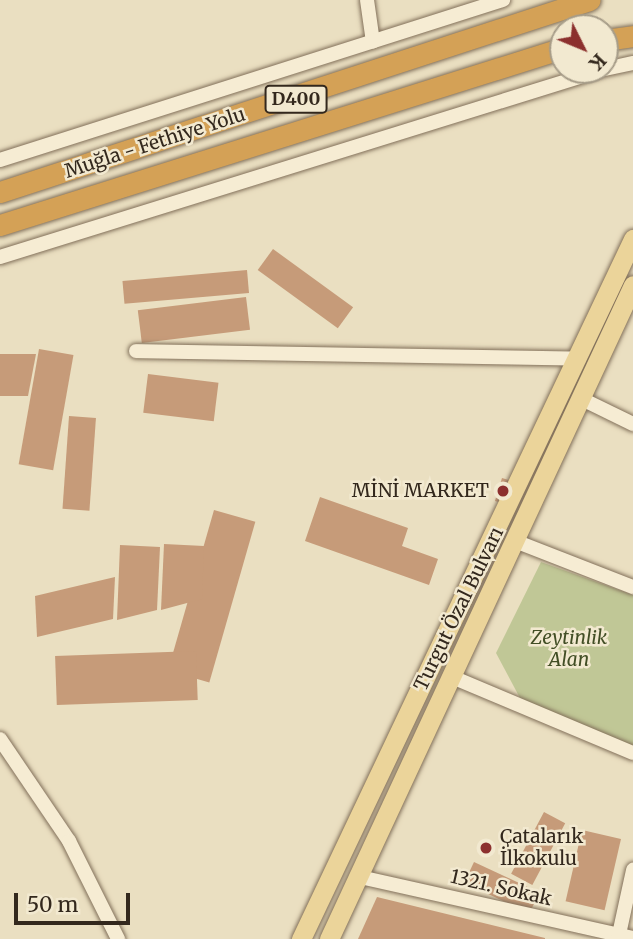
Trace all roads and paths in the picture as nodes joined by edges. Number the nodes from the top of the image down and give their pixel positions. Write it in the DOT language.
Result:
graph roads {
  1 [pos="367,0"];
  2 [pos="503,0"];
  3 [pos="589,0"];
  4 [pos="373,42"];
  5 [pos="549,52"];
  6 [pos="559,84"];
  7 [pos="0,160"];
  8 [pos="0,192"];
  9 [pos="0,225"];
  10 [pos="633,239"];
  11 [pos="0,257"];
  12 [pos="633,285"];
  13 [pos="136,351"];
  14 [pos="579,359"];
  15 [pos="582,399"];
  16 [pos="633,424"];
  17 [pos="515,541"];
  18 [pos="633,587"];
  19 [pos="452,677"];
  20 [pos="0,739"];
  21 [pos="633,753"];
  22 [pos="633,870"];
  23 [pos="360,877"];
  24 [pos="623,937"];
  25 [pos="118,939"];
  26 [pos="301,939"];
  27 [pos="329,939"];
  1 -- 4 [label="street"];
  2 -- 4 [label="street"];
  3 -- 8 [label="highway, Muğla - Fethiye Yolu / D400"];
  4 -- 7 [label="street"];
  5 -- 9 [label="highway, Muğla - Fethiye Yolu / D400"];
  6 -- 11 [label="street"];
  10 -- 14 [label="main road, Turgut Özal Bulvarı"];
  12 -- 15 [label="main road, Turgut Özal Bulvarı"];
  13 -- 14 [label="street"];
  14 -- 26 [label="main road, Turgut Özal Bulvarı"];
  15 -- 16 [label="street"];
  15 -- 17 [label="main road, Turgut Özal Bulvarı"];
  17 -- 18 [label="street"];
  17 -- 19 [label="main road, Turgut Özal Bulvarı"];
  19 -- 21 [label="street"];
  19 -- 23 [label="main road, Turgut Özal Bulvarı"];
  20 -- 25 [label="street"];
  22 -- 24 [label="street"];
  23 -- 24 [label="street, 1321. Sokak"];
  23 -- 27 [label="main road, Turgut Özal Bulvarı"];
}
